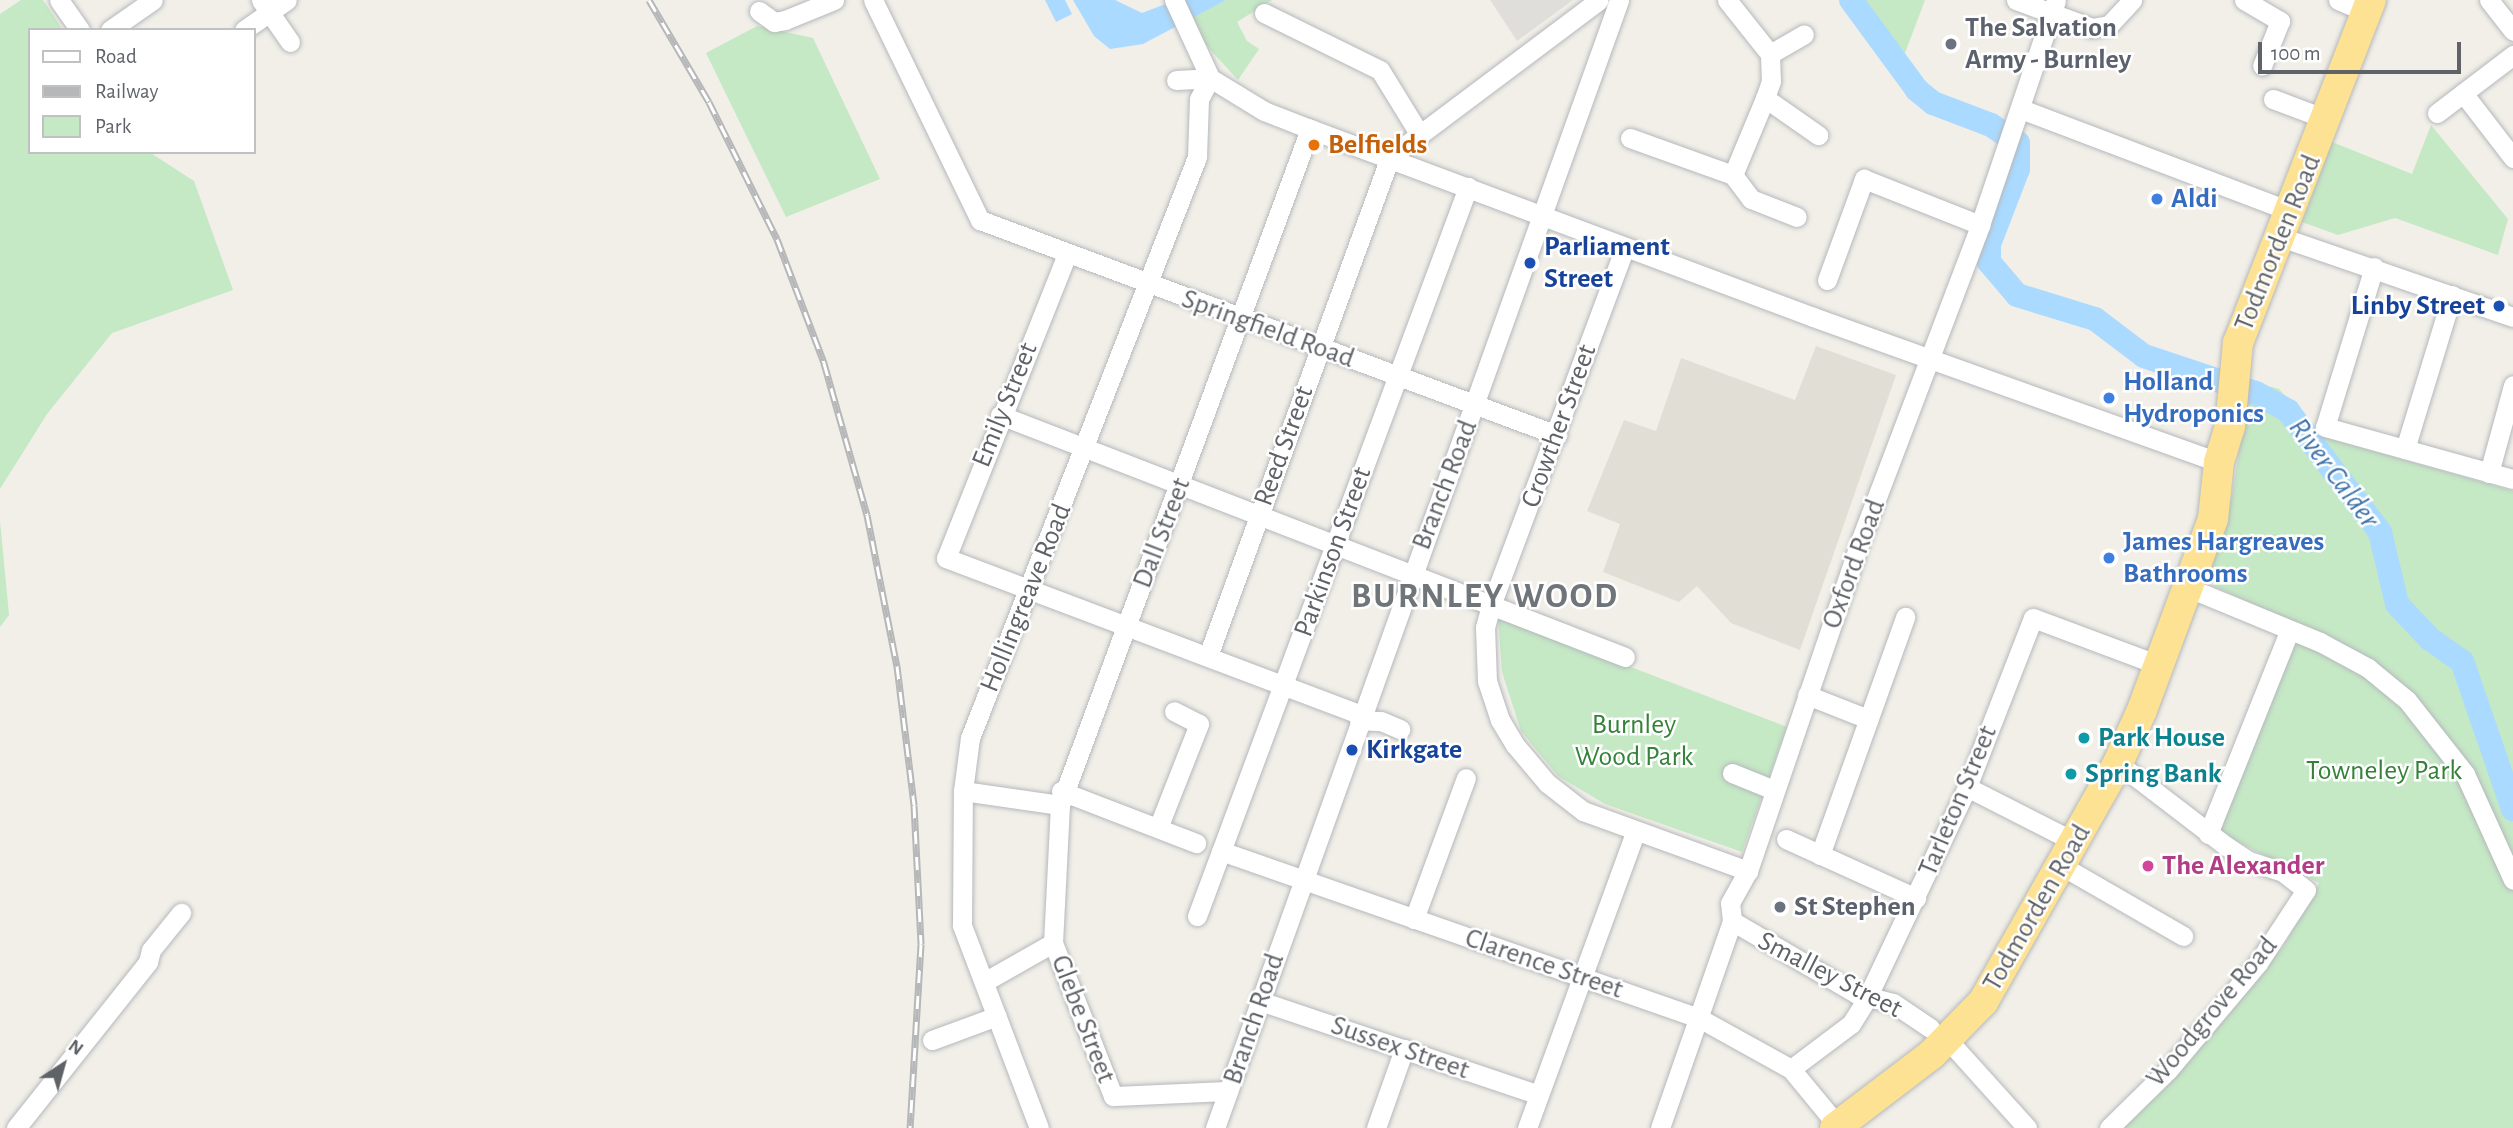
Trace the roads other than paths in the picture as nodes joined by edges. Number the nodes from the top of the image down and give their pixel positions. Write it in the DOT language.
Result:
graph roads {
  1 [pos="59,0"];
  2 [pos="153,0"];
  3 [pos="287,0"];
  4 [pos="834,0"];
  5 [pos="873,0"];
  6 [pos="1174,0"];
  7 [pos="1599,0"];
  8 [pos="1619,0"];
  9 [pos="1727,0"];
  10 [pos="2016,0"];
  11 [pos="2132,0"];
  12 [pos="2338,0"];
  13 [pos="2489,0"];
  14 [pos="2249,2"];
  15 [pos="265,6"];
  16 [pos="2054,6"];
  17 [pos="2369,6"];
  18 [pos="759,12"];
  19 [pos="1264,13"];
  20 [pos="79,28"];
  21 [pos="113,28"];
  22 [pos="246,28"];
  23 [pos="2513,31"];
  24 [pos="1804,34"];
  25 [pos="290,42"];
  26 [pos="1770,54"];
  27 [pos="2513,55"];
  28 [pos="2262,65"];
  29 [pos="1210,78"];
  30 [pos="1175,80"];
  31 [pos="2463,93"];
  32 [pos="1765,98"];
  33 [pos="2273,99"];
  34 [pos="2437,113"];
  35 [pos="2019,115"];
  36 [pos="2326,119"];
  37 [pos="1310,129"];
  38 [pos="1420,135"];
  39 [pos="1818,135"];
  40 [pos="1630,138"];
  41 [pos="1390,156"];
  42 [pos="2513,158"];
  43 [pos="1733,175"];
  44 [pos="1468,187"];
  45 [pos="1545,217"];
  46 [pos="1797,217"];
  47 [pos="2285,224"];
  48 [pos="1980,225"];
  49 [pos="1625,247"];
  50 [pos="1067,254"];
  51 [pos="2374,267"];
  52 [pos="1826,280"];
  53 [pos="1147,284"];
  54 [pos="2452,295"];
  55 [pos="2513,317"];
  56 [pos="1241,319"];
  57 [pos="1320,348"];
  58 [pos="1931,360"];
  59 [pos="1398,377"];
  60 [pos="2513,385"];
  61 [pos="1475,406"];
  62 [pos="1000,415"];
  63 [pos="1557,435"];
  64 [pos="1084,448"];
  65 [pos="2405,449"];
  66 [pos="2219,461"];
  67 [pos="2489,473"];
  68 [pos="2513,479"];
  69 [pos="1180,485"];
  70 [pos="1258,515"];
  71 [pos="1335,545"];
  72 [pos="1411,574"];
  73 [pos="1030,587"];
  74 [pos="2189,588"];
  75 [pos="1492,605"];
  76 [pos="1905,617"];
  77 [pos="1127,625"];
  78 [pos="2289,631"];
  79 [pos="1208,656"];
  80 [pos="1625,657"];
  81 [pos="2158,665"];
  82 [pos="1283,685"];
  83 [pos="1807,695"];
  84 [pos="1174,711"];
  85 [pos="1360,718"];
  86 [pos="1868,719"];
  87 [pos="1400,729"];
  88 [pos="2118,763"];
  89 [pos="1732,773"];
  90 [pos="1466,778"];
  91 [pos="1967,787"];
  92 [pos="1774,790"];
  93 [pos="963,791"];
  94 [pos="1061,798"];
  95 [pos="1158,828"];
  96 [pos="1635,833"];
  97 [pos="2208,834"];
  98 [pos="1786,839"];
  99 [pos="1196,843"];
  100 [pos="1221,850"];
  101 [pos="2069,854"];
  102 [pos="1820,855"];
  103 [pos="1748,871"];
  104 [pos="1303,879"];
  105 [pos="2513,880"];
  106 [pos="1916,898"];
  107 [pos="181,913"];
  108 [pos="1197,916"];
  109 [pos="1414,919"];
  110 [pos="1732,921"];
  111 [pos="2183,936"];
  112 [pos="1053,943"];
  113 [pos="1583,978"];
  114 [pos="984,982"];
  115 [pos="1867,998"];
  116 [pos="1260,1001"];
  117 [pos="997,1016"];
  118 [pos="1699,1018"];
  119 [pos="1939,1034"];
  120 [pos="932,1040"];
  121 [pos="1404,1049"];
  122 [pos="1791,1069"];
  123 [pos="1228,1091"];
  124 [pos="1539,1095"];
  125 [pos="1836,1127"];
  126 [pos="16,1128"];
  127 [pos="1039,1128"];
  128 [pos="1215,1128"];
  129 [pos="1377,1128"];
  130 [pos="1527,1128"];
  131 [pos="1660,1128"];
  132 [pos="2027,1128"];
  133 [pos="2109,1128"];
  1 -- 20 [label="street"];
  2 -- 21 [label="street"];
  3 -- 15 [label="street"];
  4 -- 18 [label="street"];
  5 -- 50 [label="street, Springfield Road"];
  6 -- 29 [label="street"];
  7 -- 38 [label="street"];
  8 -- 45 [label="street, Branch Road"];
  9 -- 26 [label="street"];
  10 -- 16 [label="street"];
  11 -- 16 [label="street"];
  12 -- 17 [label="street"];
  13 -- 23 [label="street"];
  14 -- 28 [label="street"];
  15 -- 22 [label="street"];
  15 -- 25 [label="street"];
  16 -- 35 [label="street, Oxford Road"];
  17 -- 36 [label="highway, Todmorden Road"];
  19 -- 38 [label="street"];
  24 -- 26 [label="street"];
  26 -- 32 [label="street"];
  27 -- 31 [label="street"];
  29 -- 30 [label="street"];
  29 -- 37 [label="street"];
  29 -- 53 [label="street, Hollingreave Road"];
  31 -- 34 [label="street"];
  31 -- 42 [label="street"];
  32 -- 39 [label="street"];
  32 -- 43 [label="street"];
  33 -- 36 [label="street"];
  35 -- 47 [label="street"];
  35 -- 48 [label="street, Oxford Road"];
  36 -- 47 [label="highway, Todmorden Road"];
  37 -- 41 [label="street"];
  37 -- 56 [label="street, Dall Street"];
  38 -- 41 [label="street"];
  40 -- 43 [label="street"];
  41 -- 44 [label="street"];
  41 -- 57 [label="street, Reed Street"];
  43 -- 46 [label="street"];
  44 -- 45 [label="street"];
  44 -- 59 [label="street, Parkinson Street"];
  45 -- 49 [label="street"];
  45 -- 61 [label="street, Branch Road"];
  47 -- 51 [label="street"];
  47 -- 66 [label="highway, Todmorden Road"];
  48 -- 52 [label="street"];
  48 -- 58 [label="street, Oxford Road"];
  49 -- 58 [label="street"];
  49 -- 63 [label="street, Crowther Street"];
  50 -- 53 [label="street, Springfield Road"];
  50 -- 62 [label="street, Emily Street"];
  51 -- 54 [label="street"];
  51 -- 65 [label="street"];
  53 -- 56 [label="street, Springfield Road"];
  53 -- 64 [label="street, Hollingreave Road"];
  54 -- 55 [label="street"];
  54 -- 65 [label="street"];
  56 -- 57 [label="street, Springfield Road"];
  56 -- 69 [label="street, Dall Street"];
  57 -- 59 [label="street, Springfield Road"];
  57 -- 70 [label="street, Reed Street"];
  58 -- 66 [label="street"];
  58 -- 83 [label="street, Oxford Road"];
  59 -- 61 [label="street, Springfield Road"];
  59 -- 71 [label="street, Parkinson Street"];
  60 -- 67 [label="street"];
  61 -- 63 [label="street, Springfield Road"];
  61 -- 72 [label="street, Branch Road"];
  62 -- 64 [label="street"];
  62 -- 73 [label="street, Emily Street"];
  63 -- 75 [label="street, Crowther Street"];
  64 -- 69 [label="street"];
  64 -- 73 [label="street, Hollingreave Road"];
  65 -- 67 [label="street"];
  66 -- 74 [label="highway, Todmorden Road"];
  67 -- 68 [label="street"];
  69 -- 70 [label="street"];
  69 -- 77 [label="street, Dall Street"];
  70 -- 71 [label="street"];
  70 -- 79 [label="street, Reed Street"];
  71 -- 72 [label="street"];
  71 -- 82 [label="street, Parkinson Street"];
  72 -- 75 [label="street"];
  72 -- 85 [label="street, Branch Road"];
  73 -- 77 [label="street"];
  73 -- 93 [label="street, Hollingreave Road"];
  74 -- 78 [label="street"];
  74 -- 81 [label="highway, Todmorden Road"];
  75 -- 80 [label="street"];
  75 -- 96 [label="street, Crowther Street"];
  76 -- 86 [label="street"];
  77 -- 79 [label="street"];
  77 -- 94 [label="street, Dall Street"];
  78 -- 97 [label="street"];
  78 -- 105 [label="street"];
  79 -- 82 [label="street"];
  81 -- 88 [label="highway, Todmorden Road"];
  81 -- 91 [label="street, Tarleton Street"];
  82 -- 85 [label="street"];
  82 -- 100 [label="street, Parkinson Street"];
  83 -- 86 [label="street"];
  83 -- 92 [label="street, Oxford Road"];
  84 -- 95 [label="street"];
  85 -- 87 [label="street"];
  85 -- 104 [label="street, Branch Road"];
  86 -- 102 [label="street"];
  88 -- 97 [label="street"];
  88 -- 101 [label="highway, Todmorden Road"];
  89 -- 92 [label="street"];
  90 -- 109 [label="street"];
  91 -- 101 [label="street"];
  91 -- 106 [label="street, Tarleton Street"];
  92 -- 103 [label="street, Oxford Road"];
  93 -- 94 [label="street"];
  93 -- 114 [label="street, Hollingreave Road"];
  94 -- 95 [label="street"];
  94 -- 112 [label="street, Dall Street"];
  95 -- 99 [label="street"];
  96 -- 103 [label="street, Crowther Street"];
  96 -- 113 [label="street"];
  97 -- 133 [label="street, Woodgrove Road"];
  98 -- 102 [label="street"];
  100 -- 104 [label="street, Clarence Street"];
  100 -- 108 [label="street, Parkinson Street"];
  101 -- 111 [label="street"];
  101 -- 119 [label="highway, Todmorden Road"];
  102 -- 106 [label="street"];
  103 -- 110 [label="street, Oxford Road"];
  104 -- 109 [label="street, Clarence Street"];
  104 -- 116 [label="street, Branch Road"];
  106 -- 115 [label="street, Tarleton Street"];
  107 -- 126 [label="street"];
  109 -- 113 [label="street, Clarence Street"];
  110 -- 115 [label="street, Smalley Street"];
  110 -- 118 [label="street, Oxford Road"];
  112 -- 114 [label="street"];
  112 -- 123 [label="street, Glebe Street"];
  113 -- 118 [label="street, Clarence Street"];
  113 -- 124 [label="street"];
  114 -- 117 [label="street, Hollingreave Road"];
  115 -- 119 [label="street, Smalley Street"];
  115 -- 122 [label="street, Tarleton Street"];
  116 -- 121 [label="street, Sussex Street"];
  116 -- 123 [label="street, Branch Road"];
  117 -- 120 [label="street"];
  117 -- 127 [label="street, Hollingreave Road"];
  118 -- 122 [label="street, Clarence Street"];
  118 -- 131 [label="street, Oxford Road"];
  119 -- 125 [label="highway, Todmorden Road"];
  119 -- 132 [label="street, Smalley Street"];
  121 -- 124 [label="street, Sussex Street"];
  121 -- 129 [label="street"];
  122 -- 125 [label="street, Clarence Street"];
  123 -- 128 [label="street, Branch Road"];
  124 -- 130 [label="street"];
}
